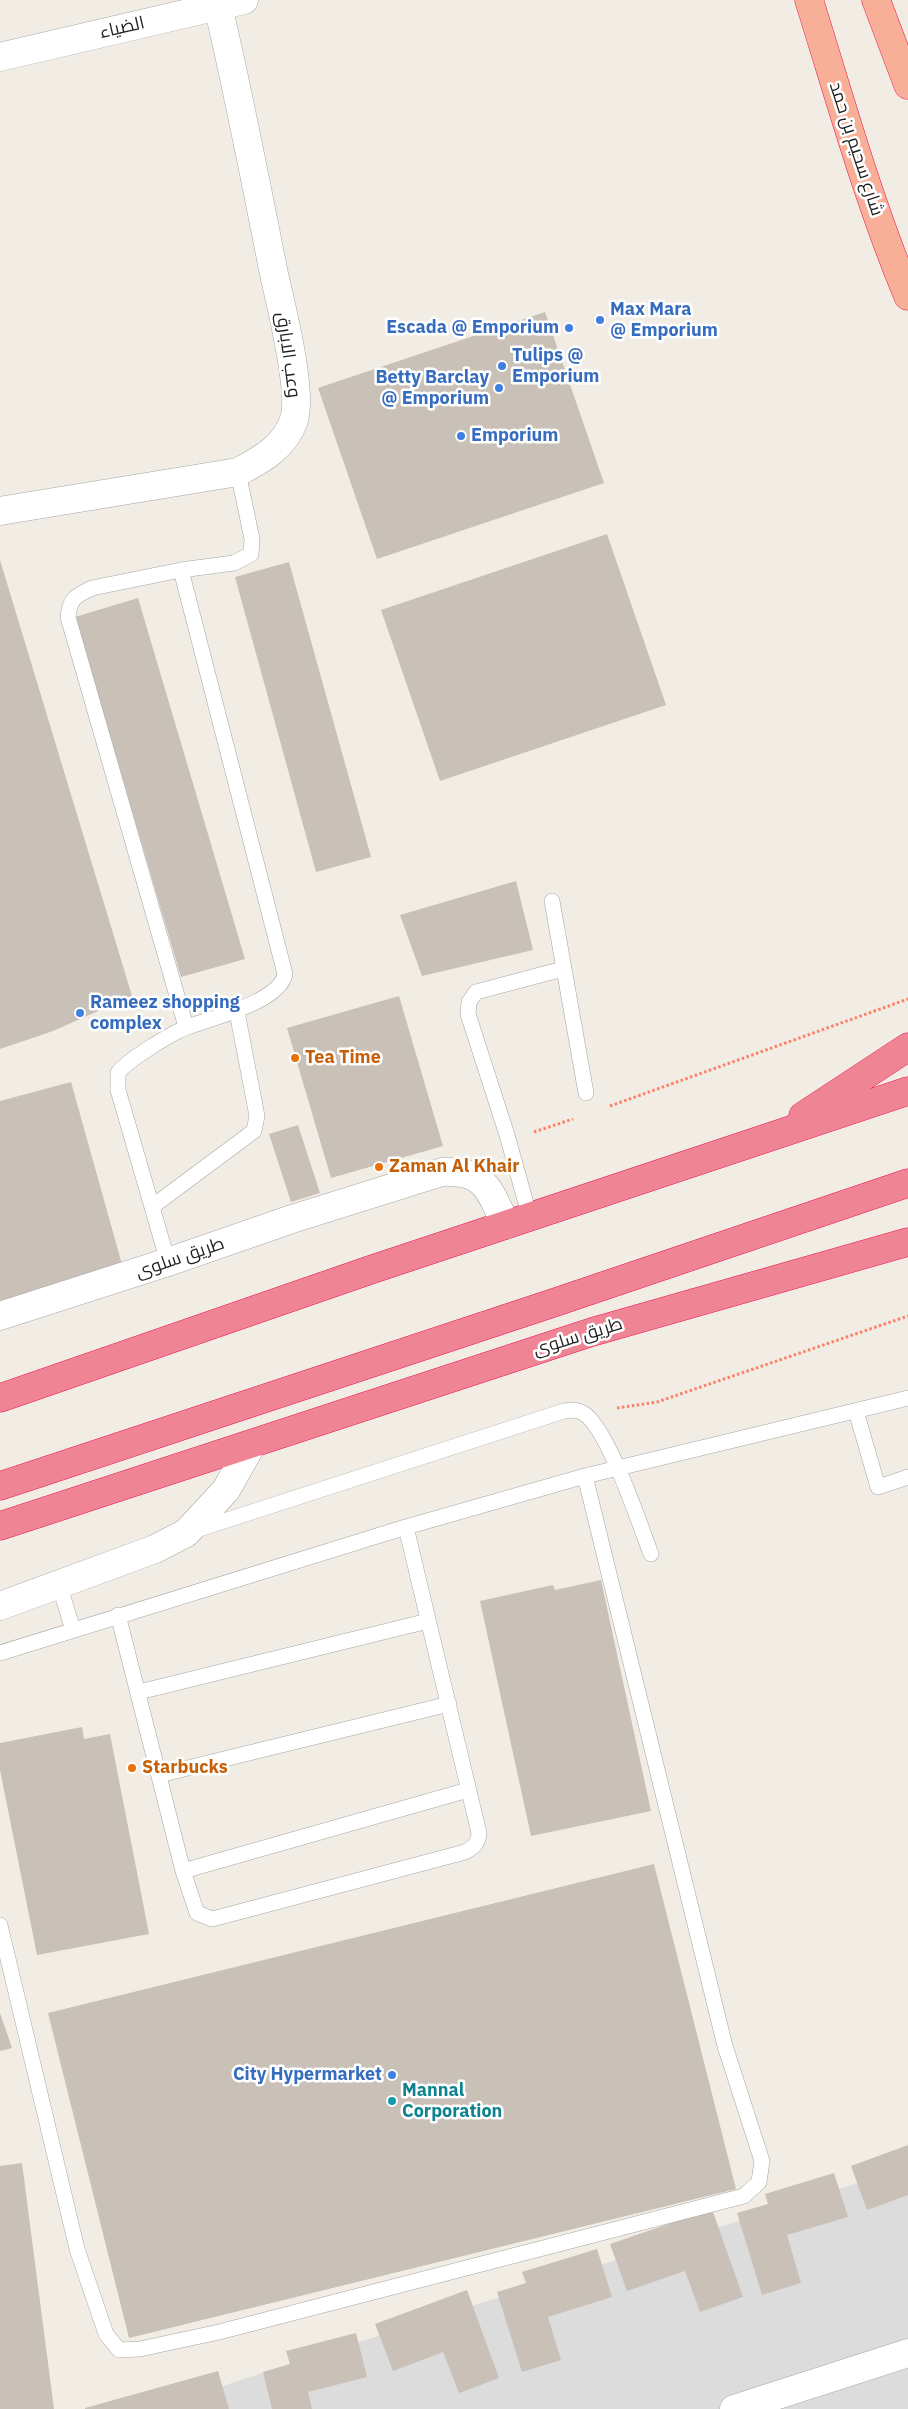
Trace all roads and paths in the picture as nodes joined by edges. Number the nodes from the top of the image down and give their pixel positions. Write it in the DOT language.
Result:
graph roads {
  1 [pos="809,0"];
  2 [pos="876,0"];
  3 [pos="234,2"];
  4 [pos="0,57"];
  5 [pos="908,85"];
  6 [pos="908,296"];
  7 [pos="238,472"];
  8 [pos="0,511"];
  9 [pos="181,570"];
  10 [pos="552,901"];
  11 [pos="564,969"];
  12 [pos="908,998"];
  13 [pos="237,1012"];
  14 [pos="186,1027"];
  15 [pos="908,1047"];
  16 [pos="908,1091"];
  17 [pos="586,1093"];
  18 [pos="603,1108"];
  19 [pos="575,1118"];
  20 [pos="766,1139"];
  21 [pos="509,1141"];
  22 [pos="908,1183"];
  23 [pos="153,1206"];
  24 [pos="518,1222"];
  25 [pos="908,1242"];
  26 [pos="908,1251"];
  27 [pos="871,1254"];
  28 [pos="168,1262"];
  29 [pos="0,1316"];
  30 [pos="908,1316"];
  31 [pos="0,1398"];
  32 [pos="908,1398"];
  33 [pos="856,1411"];
  34 [pos="584,1413"];
  35 [pos="252,1444"];
  36 [pos="618,1468"];
  37 [pos="585,1476"];
  38 [pos="908,1477"];
  39 [pos="0,1486"];
  40 [pos="0,1526"];
  41 [pos="406,1528"];
  42 [pos="186,1533"];
  43 [pos="651,1554"];
  44 [pos="58,1584"];
  45 [pos="0,1606"];
  46 [pos="118,1616"];
  47 [pos="428,1621"];
  48 [pos="73,1630"];
  49 [pos="0,1653"];
  50 [pos="138,1692"];
  51 [pos="449,1704"];
  52 [pos="159,1775"];
  53 [pos="468,1790"];
  54 [pos="183,1871"];
  55 [pos="0,1925"];
  56 [pos="908,2353"];
  57 [pos="734,2409"];
  1 -- 6 [label="highway, شارع سحيم بن حمد"];
  2 -- 5 [label="highway"];
  3 -- 4 [label="street, الضياء"];
  3 -- 7 [label="street, وعب الابارق"];
  7 -- 8 [label="street, وعب الابارق"];
  7 -- 9 [label="lane"];
  9 -- 13 [label="lane"];
  9 -- 14 [label="lane"];
  10 -- 11 [label="lane"];
  11 -- 17 [label="lane"];
  11 -- 21 [label="lane"];
  12 -- 18 [label="path"];
  13 -- 14 [label="lane"];
  13 -- 23 [label="lane"];
  14 -- 23 [label="lane"];
  15 -- 20 [label="highway"];
  16 -- 20 [label="highway"];
  19 -- 21 [label="path"];
  20 -- 24 [label="highway"];
  21 -- 24 [label="lane"];
  22 -- 39 [label="highway"];
  23 -- 28 [label="lane"];
  24 -- 28 [label="street, طريق سلوى"];
  24 -- 31 [label="highway"];
  25 -- 27 [label="highway, طريق سلوى"];
  26 -- 27 [label="highway"];
  27 -- 35 [label="highway, طريق سلوى"];
  28 -- 29 [label="street, طريق سلوى"];
  30 -- 34 [label="path"];
  32 -- 33 [label="lane"];
  33 -- 36 [label="lane"];
  33 -- 38 [label="lane"];
  34 -- 36 [label="lane"];
  34 -- 42 [label="lane"];
  35 -- 40 [label="highway, طريق سلوى"];
  35 -- 42 [label="street"];
  36 -- 37 [label="lane"];
  36 -- 43 [label="lane"];
  37 -- 41 [label="lane"];
  37 -- 55 [label="lane"];
  41 -- 46 [label="lane"];
  41 -- 47 [label="lane"];
  42 -- 44 [label="street"];
  44 -- 45 [label="street"];
  44 -- 48 [label="lane"];
  46 -- 48 [label="lane"];
  46 -- 50 [label="lane"];
  47 -- 50 [label="lane"];
  47 -- 51 [label="lane"];
  48 -- 49 [label="lane"];
  50 -- 52 [label="lane"];
  51 -- 52 [label="lane"];
  51 -- 53 [label="lane"];
  52 -- 54 [label="lane"];
  53 -- 54 [label="lane"];
  53 -- 54 [label="lane"];
  56 -- 57 [label="street"];
}
